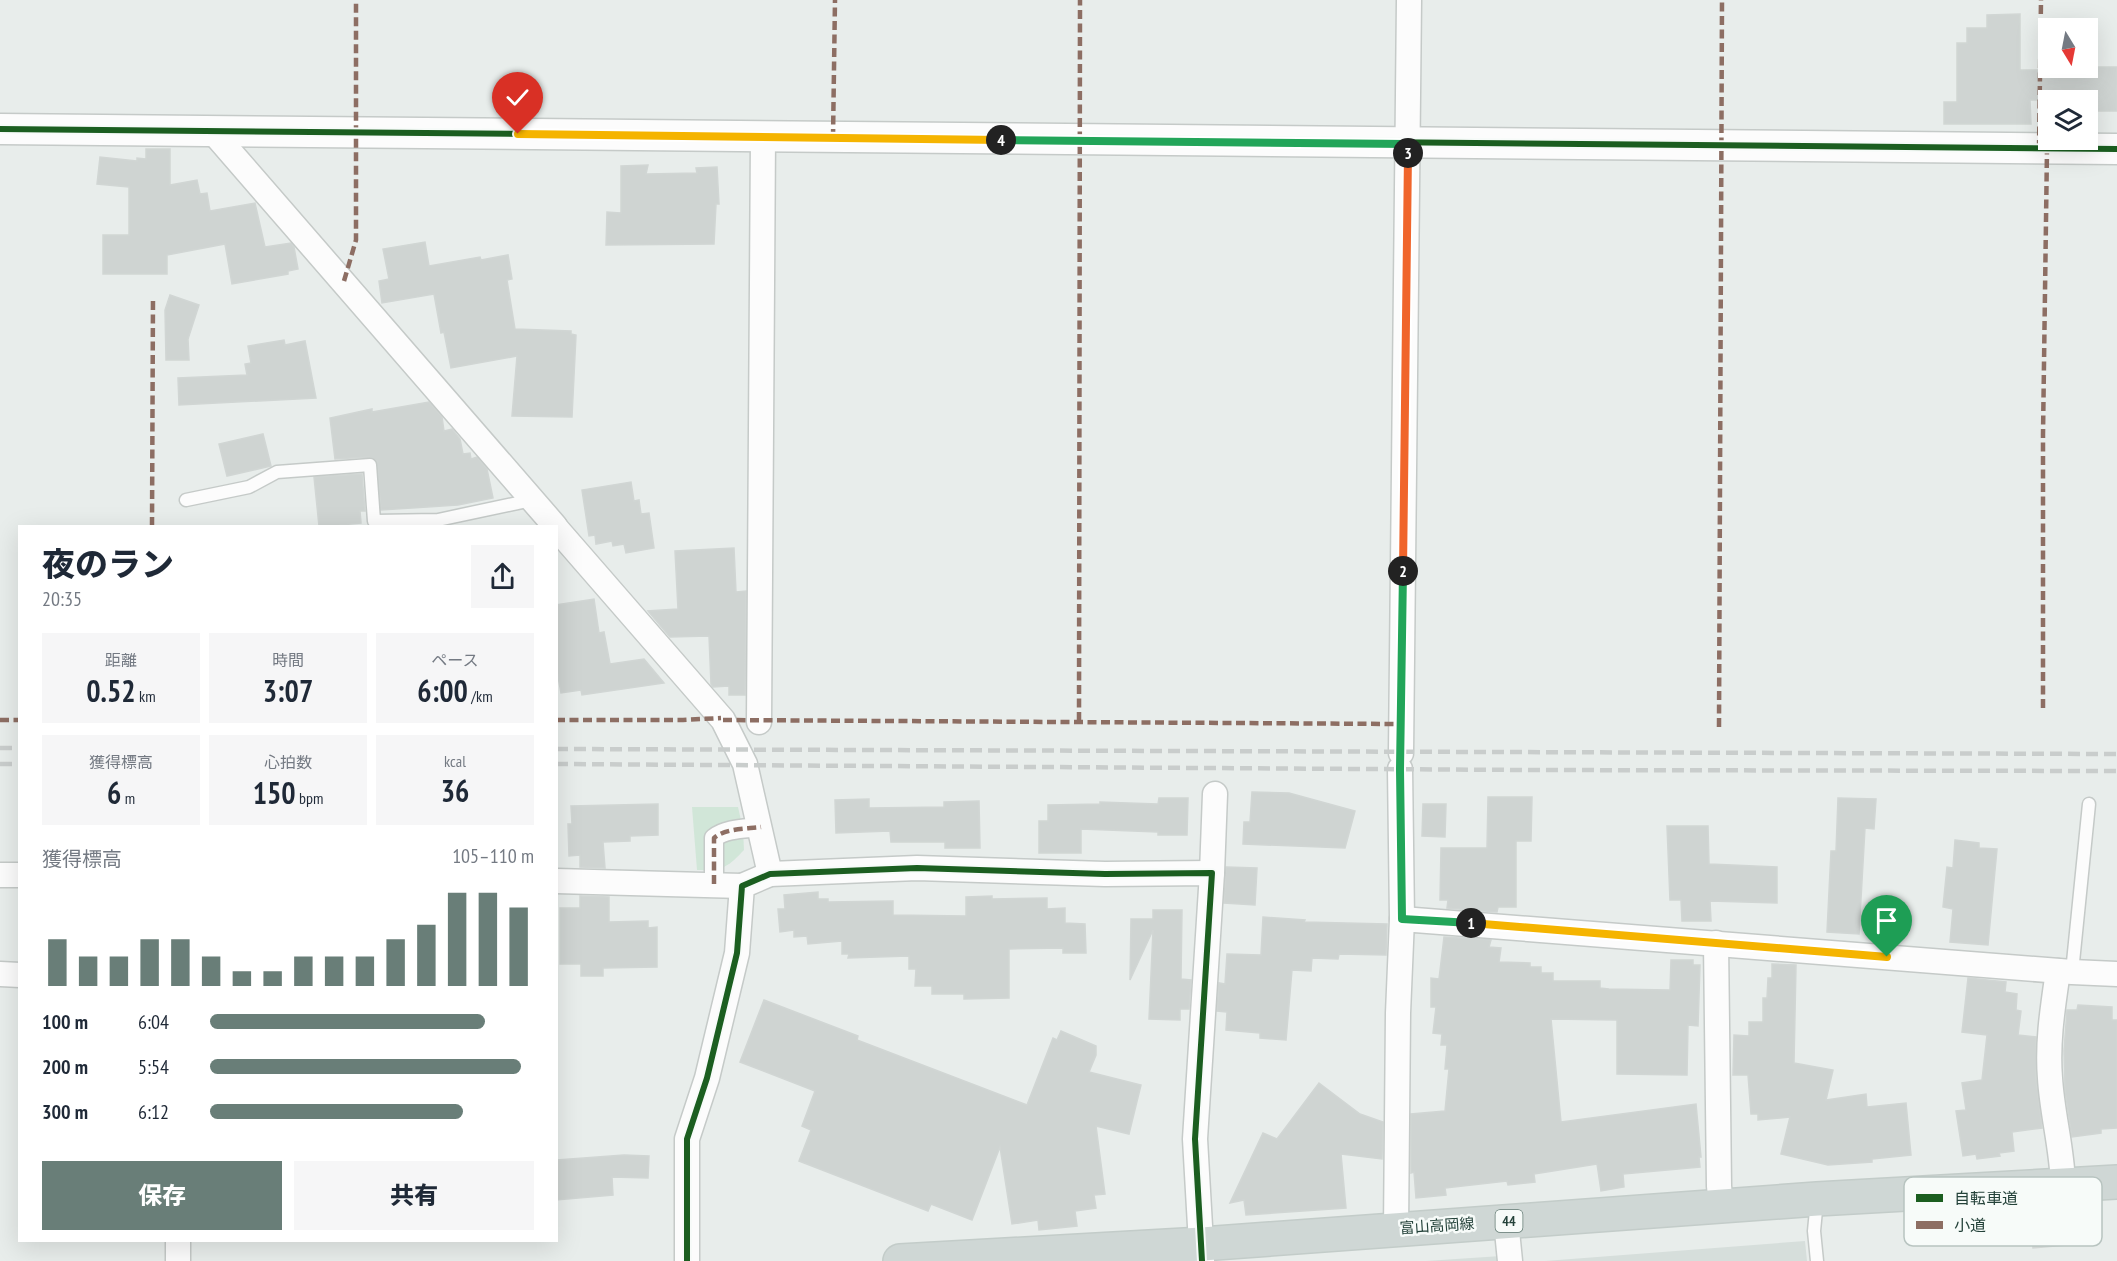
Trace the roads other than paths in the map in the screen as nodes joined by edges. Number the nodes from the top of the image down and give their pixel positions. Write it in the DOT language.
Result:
graph roads {
  1 [pos="1409,0"];
  2 [pos="0,129"];
  3 [pos="212,131"];
  4 [pos="763,137"];
  5 [pos="1408,144"];
  6 [pos="2117,149"];
  7 [pos="186,500"];
  8 [pos="532,500"];
  9 [pos="554,525"];
  10 [pos="558,529"];
  11 [pos="759,722"];
  12 [pos="1215,794"];
  13 [pos="2089,804"];
  14 [pos="761,827"];
  15 [pos="1212,873"];
  16 [pos="770,874"];
  17 [pos="0,875"];
  18 [pos="18,875"];
  19 [pos="558,881"];
  20 [pos="714,885"];
  21 [pos="742,886"];
  22 [pos="1402,919"];
  23 [pos="1716,943"];
  24 [pos="2065,972"];
  25 [pos="0,974"];
  26 [pos="2117,974"];
  27 [pos="18,975"];
  28 [pos="2063,1177"];
  29 [pos="2117,1182"];
  30 [pos="2102,1183"];
  31 [pos="1904,1194"];
  32 [pos="1817,1199"];
  33 [pos="1721,1206"];
  34 [pos="1506,1221"];
  35 [pos="1396,1229"];
  36 [pos="178,1242"];
  37 [pos="1202,1252"];
  38 [pos="178,1261"];
  39 [pos="687,1261"];
  40 [pos="900,1261"];
  41 [pos="1510,1261"];
  42 [pos="1817,1261"];
  1 -- 5 [label="street"];
  2 -- 3 [label="street"];
  3 -- 4 [label="street"];
  3 -- 8 [label="street"];
  4 -- 5 [label="street"];
  4 -- 11 [label="street"];
  5 -- 6 [label="street"];
  5 -- 22 [label="street"];
  7 -- 8 [label="lane"];
  8 -- 9 [label="street"];
  10 -- 14 [label="street"];
  12 -- 15 [label="street"];
  13 -- 24 [label="lane"];
  14 -- 16 [label="street"];
  14 -- 20 [label="street"];
  15 -- 16 [label="street"];
  15 -- 37 [label="street"];
  16 -- 21 [label="street"];
  17 -- 18 [label="street"];
  19 -- 20 [label="street"];
  20 -- 21 [label="street"];
  21 -- 39 [label="street"];
  22 -- 23 [label="street"];
  22 -- 35 [label="street"];
  23 -- 24 [label="street"];
  23 -- 33 [label="street"];
  24 -- 26 [label="street"];
  24 -- 28 [label="street"];
  25 -- 27 [label="street"];
  29 -- 30 [label="main road, 富山高岡線 / 44"];
  31 -- 32 [label="main road, 富山高岡線 / 44"];
  32 -- 33 [label="main road, 富山高岡線 / 44"];
  32 -- 42 [label="lane"];
  33 -- 34 [label="main road, 富山高岡線 / 44"];
  34 -- 35 [label="main road, 富山高岡線 / 44"];
  34 -- 41 [label="street"];
  35 -- 37 [label="main road, 富山高岡線 / 44"];
  36 -- 38 [label="street"];
  37 -- 40 [label="main road, 富山高岡線 / 44"];
}
